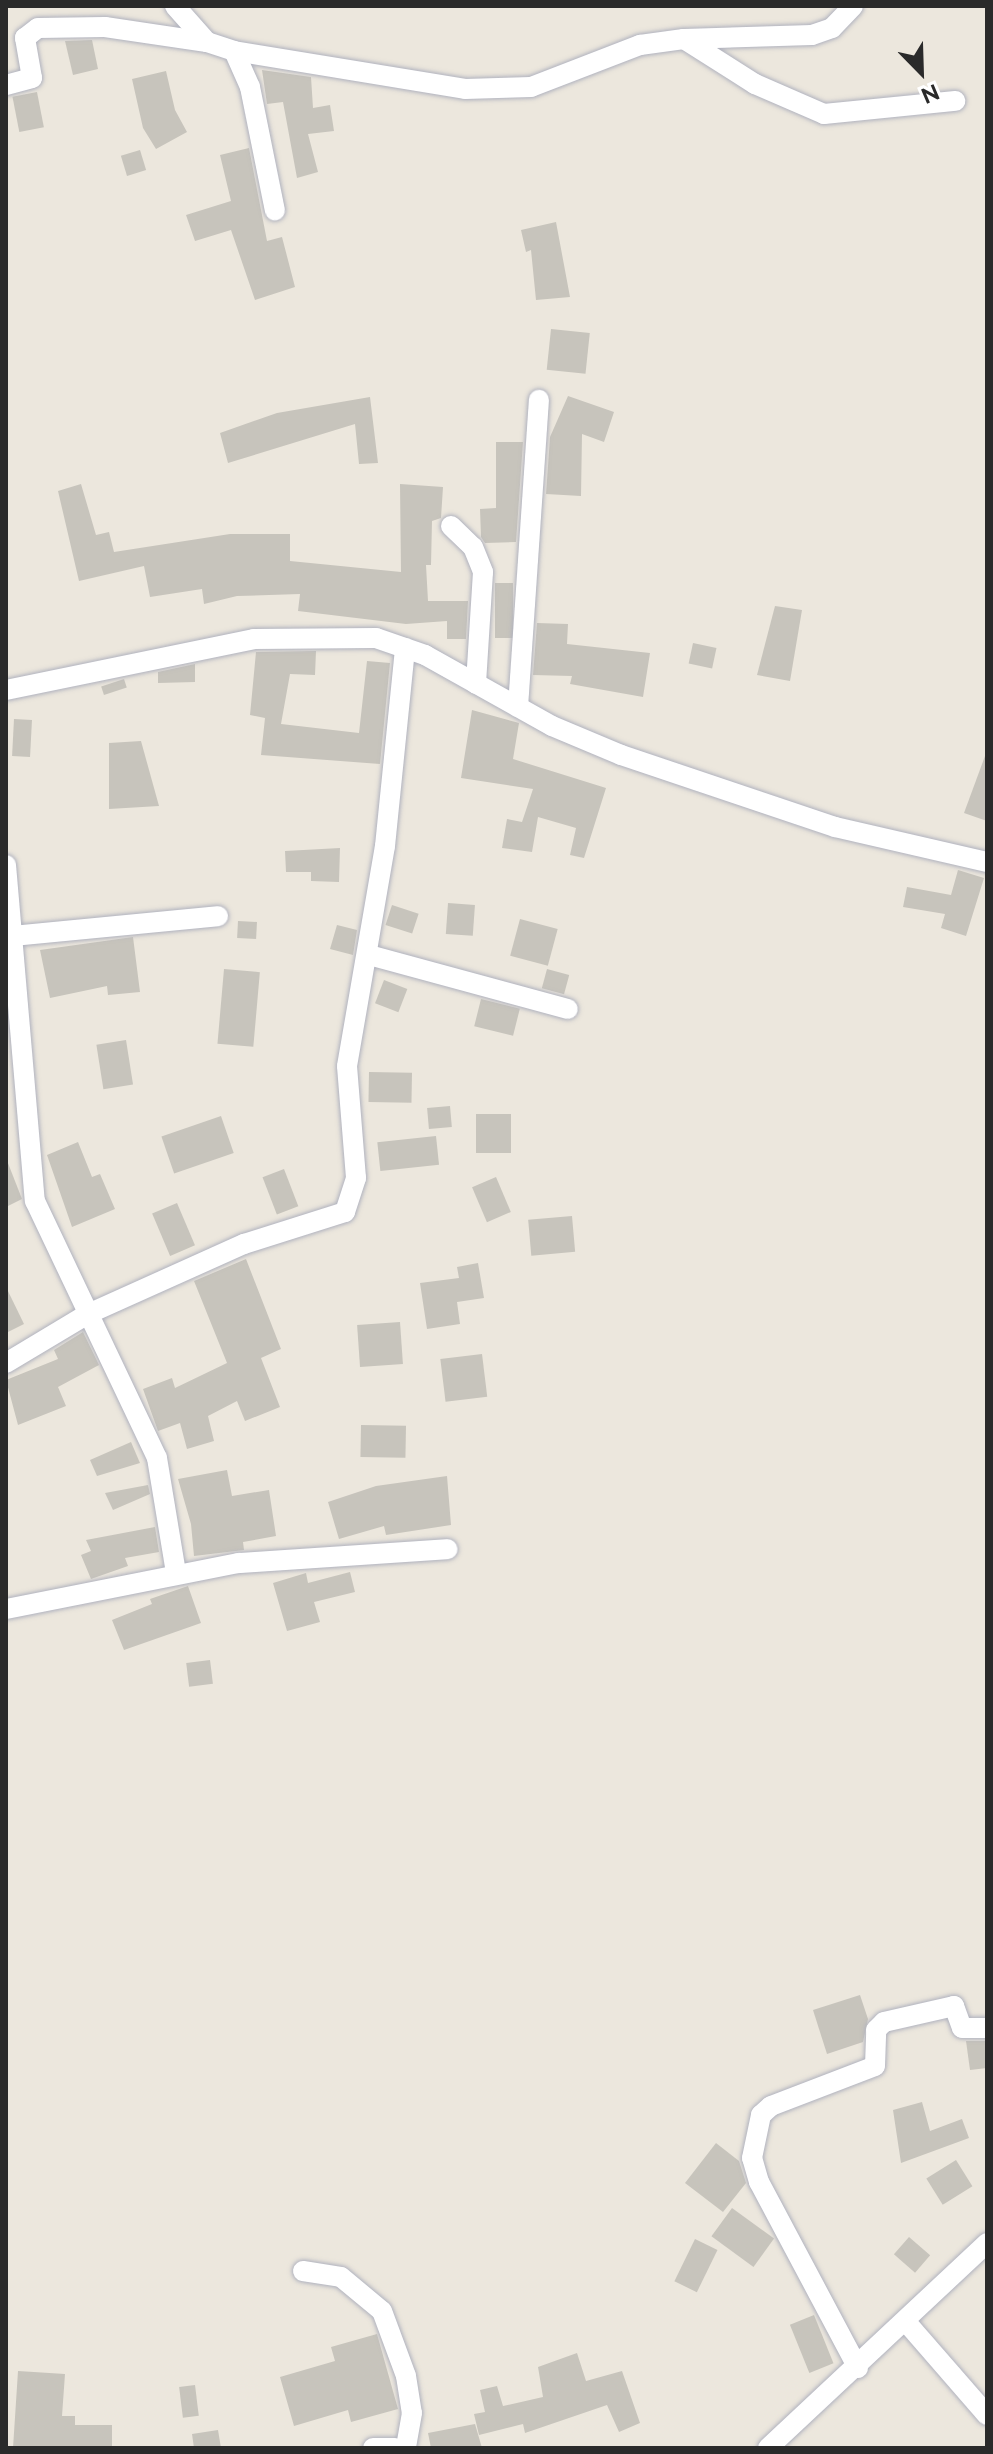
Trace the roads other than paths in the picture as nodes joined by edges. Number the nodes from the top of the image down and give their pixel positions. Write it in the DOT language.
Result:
graph roads {
  1 [pos="175,6"];
  2 [pos="853,6"];
  3 [pos="684,39"];
  4 [pos="207,42"];
  5 [pos="234,51"];
  6 [pos="6,85"];
  7 [pos="955,101"];
  8 [pos="275,211"];
  9 [pos="539,400"];
  10 [pos="451,526"];
  11 [pos="405,648"];
  12 [pos="476,684"];
  13 [pos="6,690"];
  14 [pos="518,707"];
  15 [pos="987,862"];
  16 [pos="6,865"];
  17 [pos="218,916"];
  18 [pos="12,936"];
  19 [pos="369,955"];
  20 [pos="568,1009"];
  21 [pos="88,1314"];
  22 [pos="6,1363"];
  23 [pos="448,1549"];
  24 [pos="176,1573"];
  25 [pos="6,1609"];
  26 [pos="987,2028"];
  27 [pos="987,2243"];
  28 [pos="303,2271"];
  29 [pos="907,2323"];
  30 [pos="858,2368"];
  31 [pos="987,2415"];
  32 [pos="373,2448"];
  33 [pos="395,2448"];
  34 [pos="406,2448"];
  35 [pos="768,2448"];
  1 -- 4 [label="street"];
  2 -- 3 [label="street"];
  3 -- 5 [label="street"];
  3 -- 7 [label="street"];
  4 -- 5 [label="street"];
  4 -- 6 [label="street"];
  5 -- 8 [label="street"];
  9 -- 14 [label="street"];
  10 -- 12 [label="street"];
  11 -- 12 [label="street"];
  11 -- 13 [label="street"];
  11 -- 19 [label="street"];
  12 -- 14 [label="street"];
  14 -- 15 [label="street"];
  16 -- 18 [label="street"];
  17 -- 18 [label="street"];
  18 -- 21 [label="street"];
  19 -- 20 [label="street"];
  19 -- 21 [label="street"];
  21 -- 22 [label="street"];
  21 -- 24 [label="street"];
  23 -- 24 [label="street"];
  24 -- 25 [label="street"];
  26 -- 30 [label="street"];
  27 -- 29 [label="street"];
  28 -- 34 [label="street"];
  29 -- 30 [label="street"];
  29 -- 31 [label="street"];
  30 -- 35 [label="street"];
  32 -- 33 [label="street"];
}
